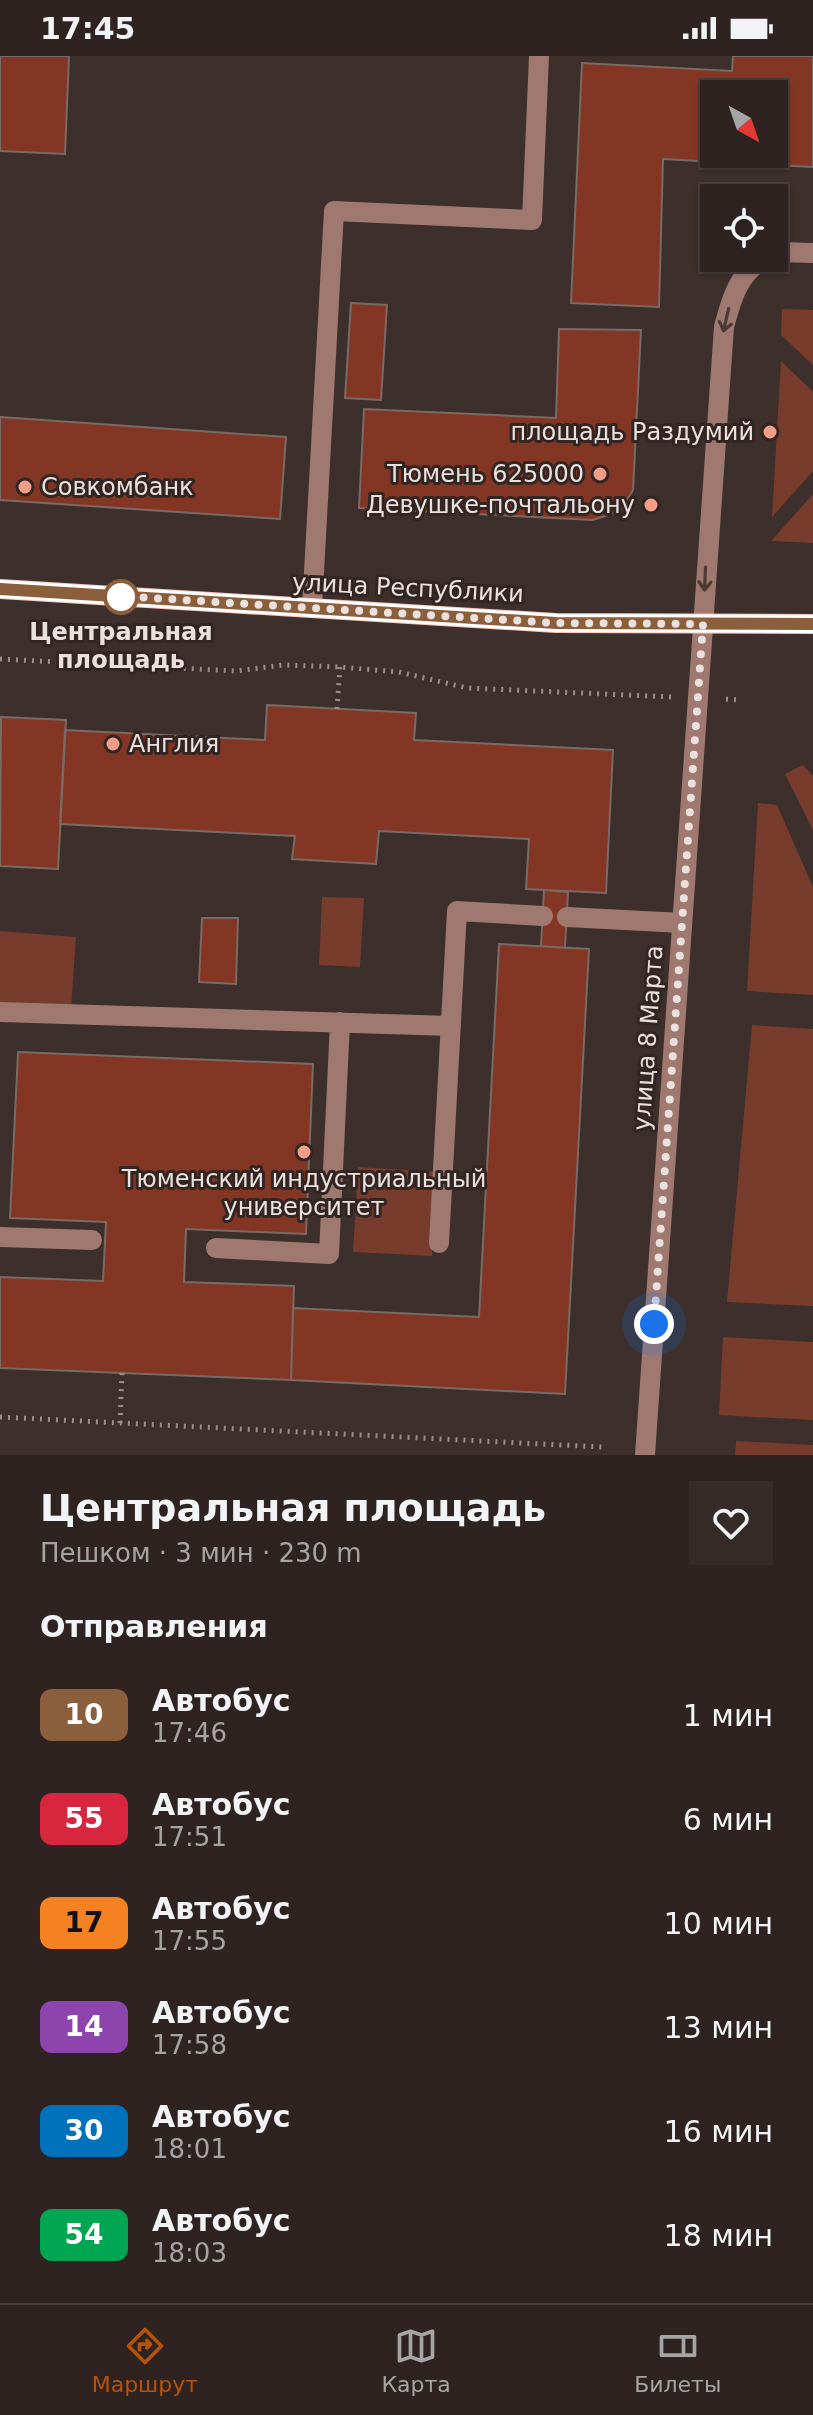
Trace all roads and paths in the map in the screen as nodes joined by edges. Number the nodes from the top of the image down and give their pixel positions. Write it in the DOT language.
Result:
graph roads {
  1 [pos="539,56"];
  2 [pos="788,252"];
  3 [pos="813,253"];
  4 [pos="747,272"];
  5 [pos="0,589"];
  6 [pos="312,608"];
  7 [pos="703,624"];
  8 [pos="813,624"];
  9 [pos="0,659"];
  10 [pos="340,667"];
  11 [pos="697,697"];
  12 [pos="740,700"];
  13 [pos="337,709"];
  14 [pos="543,916"];
  15 [pos="567,917"];
  16 [pos="682,923"];
  17 [pos="0,1012"];
  18 [pos="340,1022"];
  19 [pos="451,1026"];
  20 [pos="0,1237"];
  21 [pos="92,1240"];
  22 [pos="439,1243"];
  23 [pos="216,1248"];
  24 [pos="122,1373"];
  25 [pos="0,1417"];
  26 [pos="120,1423"];
  27 [pos="602,1447"];
  28 [pos="645,1455"];
  1 -- 6 [label="street"];
  2 -- 3 [label="street"];
  4 -- 7 [label="street, улица 8 Марта, one-way"];
  5 -- 6 [label="main road, улица Республики"];
  6 -- 7 [label="main road, улица Республики"];
  7 -- 8 [label="main road, улица Республики"];
  7 -- 11 [label="street, улица 8 Марта"];
  9 -- 10 [label="path"];
  10 -- 11 [label="path"];
  10 -- 13 [label="path"];
  11 -- 12 [label="path"];
  11 -- 16 [label="street, улица 8 Марта"];
  14 -- 19 [label="street"];
  15 -- 16 [label="street"];
  16 -- 28 [label="street, улица 8 Марта"];
  17 -- 18 [label="street"];
  18 -- 19 [label="street"];
  18 -- 23 [label="street"];
  19 -- 22 [label="street"];
  20 -- 21 [label="street"];
  24 -- 26 [label="path"];
  25 -- 26 [label="path"];
  26 -- 27 [label="path"];
}
